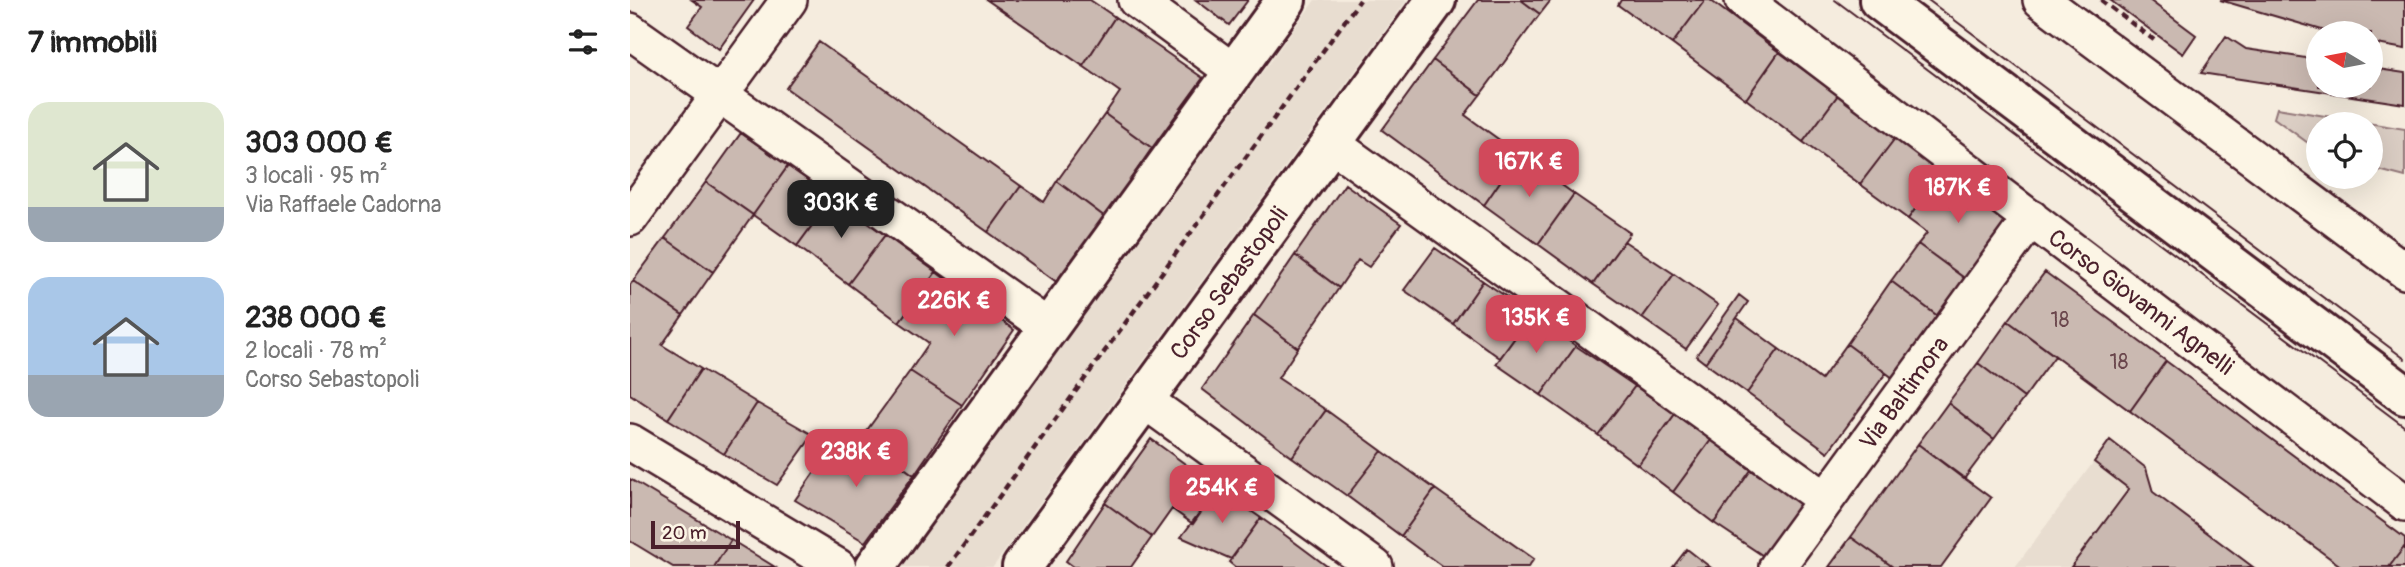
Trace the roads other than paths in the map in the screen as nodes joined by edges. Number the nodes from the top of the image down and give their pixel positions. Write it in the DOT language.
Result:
graph roads {
  1 [pos="789,0"];
  2 [pos="1136,0"];
  3 [pos="1286,0"];
  4 [pos="1436,0"];
  5 [pos="1743,0"];
  6 [pos="1879,0"];
  7 [pos="2041,0"];
  8 [pos="630,31"];
  9 [pos="1234,72"];
  10 [pos="719,96"];
  11 [pos="1331,144"];
  12 [pos="630,218"];
  13 [pos="2031,218"];
  14 [pos="2405,271"];
  15 [pos="1048,327"];
  16 [pos="2405,396"];
  17 [pos="1144,400"];
  18 [pos="630,442"];
  19 [pos="1826,500"];
  20 [pos="2405,503"];
  21 [pos="838,567"];
  22 [pos="874,567"];
  23 [pos="1022,567"];
  24 [pos="1375,567"];
  25 [pos="1777,567"];
  1 -- 10 [label="street"];
  2 -- 9 [label="street"];
  3 -- 9 [label="street"];
  4 -- 11 [label="street, Corso Sebastopoli"];
  5 -- 13 [label="street, Corso Giovanni Agnelli"];
  6 -- 16 [label="street"];
  7 -- 14 [label="street"];
  8 -- 10 [label="street"];
  9 -- 15 [label="street"];
  10 -- 12 [label="street"];
  10 -- 15 [label="street"];
  11 -- 17 [label="street, Corso Sebastopoli"];
  11 -- 19 [label="street"];
  13 -- 19 [label="street, Via Baltimora"];
  13 -- 20 [label="street, Corso Giovanni Agnelli"];
  15 -- 22 [label="street"];
  17 -- 23 [label="street, Corso Sebastopoli"];
  17 -- 24 [label="street"];
  18 -- 21 [label="street"];
  19 -- 25 [label="street, Via Baltimora"];
}
